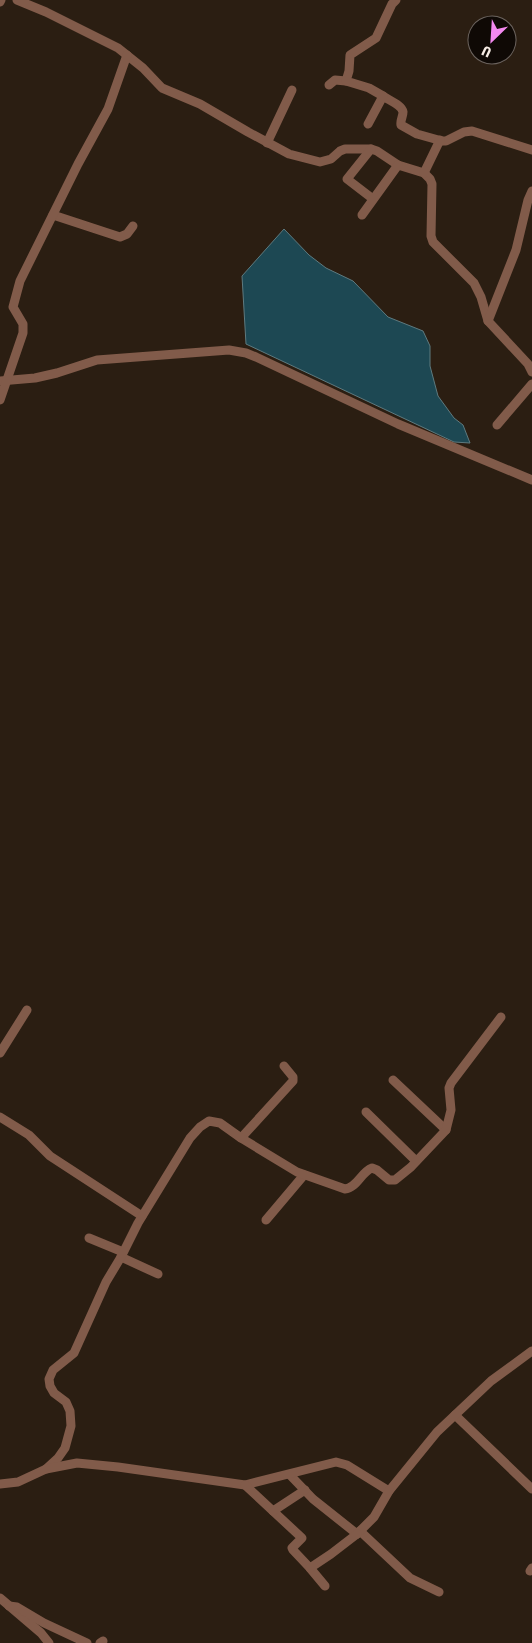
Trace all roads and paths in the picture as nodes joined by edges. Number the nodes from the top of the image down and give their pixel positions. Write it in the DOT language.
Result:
graph roads {
  1 [pos="17,0"];
  2 [pos="396,0"];
  3 [pos="36,4"];
  4 [pos="128,55"];
  5 [pos="346,81"];
  6 [pos="329,85"];
  7 [pos="292,90"];
  8 [pos="383,96"];
  9 [pos="368,124"];
  10 [pos="440,140"];
  11 [pos="267,143"];
  12 [pos="371,149"];
  13 [pos="532,150"];
  14 [pos="398,165"];
  15 [pos="424,173"];
  16 [pos="532,191"];
  17 [pos="374,199"];
  18 [pos="53,214"];
  19 [pos="362,215"];
  20 [pos="133,226"];
  21 [pos="488,321"];
  22 [pos="530,365"];
  23 [pos="4,381"];
  24 [pos="532,384"];
  25 [pos="0,400"];
  26 [pos="497,425"];
  27 [pos="532,480"];
  28 [pos="27,1010"];
  29 [pos="502,1017"];
  30 [pos="2,1047"];
  31 [pos="284,1066"];
  32 [pos="393,1080"];
  33 [pos="366,1112"];
  34 [pos="0,1117"];
  35 [pos="446,1130"];
  36 [pos="241,1138"];
  37 [pos="416,1161"];
  38 [pos="304,1174"];
  39 [pos="142,1216"];
  40 [pos="266,1220"];
  41 [pos="89,1238"];
  42 [pos="122,1255"];
  43 [pos="158,1274"];
  44 [pos="532,1351"];
  45 [pos="455,1415"];
  46 [pos="46,1469"];
  47 [pos="290,1475"];
  48 [pos="0,1484"];
  49 [pos="244,1485"];
  50 [pos="532,1489"];
  51 [pos="305,1490"];
  52 [pos="389,1491"];
  53 [pos="273,1511"];
  54 [pos="359,1532"];
  55 [pos="310,1568"];
  56 [pos="325,1586"];
  57 [pos="440,1592"];
  58 [pos="0,1598"];
  59 [pos="9,1606"];
  60 [pos="49,1643"];
  61 [pos="87,1643"];
  1 -- 3 [label="street"];
  2 -- 5 [label="street"];
  3 -- 4 [label="street"];
  4 -- 11 [label="street"];
  4 -- 18 [label="street"];
  5 -- 6 [label="street"];
  5 -- 8 [label="street"];
  7 -- 11 [label="street"];
  8 -- 9 [label="street"];
  8 -- 10 [label="street"];
  10 -- 13 [label="street"];
  10 -- 15 [label="street"];
  11 -- 12 [label="street"];
  12 -- 14 [label="street"];
  12 -- 17 [label="street"];
  14 -- 15 [label="street"];
  14 -- 17 [label="street"];
  15 -- 21 [label="street"];
  16 -- 21 [label="street"];
  17 -- 19 [label="street"];
  18 -- 20 [label="street"];
  18 -- 23 [label="street"];
  21 -- 22 [label="street"];
  23 -- 25 [label="street"];
  23 -- 27 [label="street"];
  24 -- 26 [label="street"];
  28 -- 30 [label="street"];
  29 -- 35 [label="street"];
  31 -- 36 [label="street"];
  32 -- 35 [label="street"];
  33 -- 37 [label="street"];
  34 -- 39 [label="street"];
  35 -- 37 [label="street"];
  36 -- 38 [label="street"];
  36 -- 39 [label="street"];
  37 -- 38 [label="street"];
  38 -- 40 [label="street"];
  39 -- 42 [label="street"];
  41 -- 42 [label="street"];
  42 -- 43 [label="street"];
  42 -- 46 [label="street"];
  44 -- 45 [label="street"];
  45 -- 50 [label="street"];
  45 -- 52 [label="street"];
  46 -- 48 [label="street"];
  46 -- 49 [label="street"];
  47 -- 49 [label="street"];
  47 -- 51 [label="street"];
  47 -- 52 [label="street"];
  49 -- 53 [label="street"];
  51 -- 53 [label="street"];
  51 -- 54 [label="street"];
  52 -- 54 [label="street"];
  53 -- 55 [label="street"];
  54 -- 55 [label="street"];
  54 -- 57 [label="street"];
  55 -- 56 [label="street"];
  58 -- 59 [label="street"];
  59 -- 60 [label="street"];
  59 -- 61 [label="street"];
}
